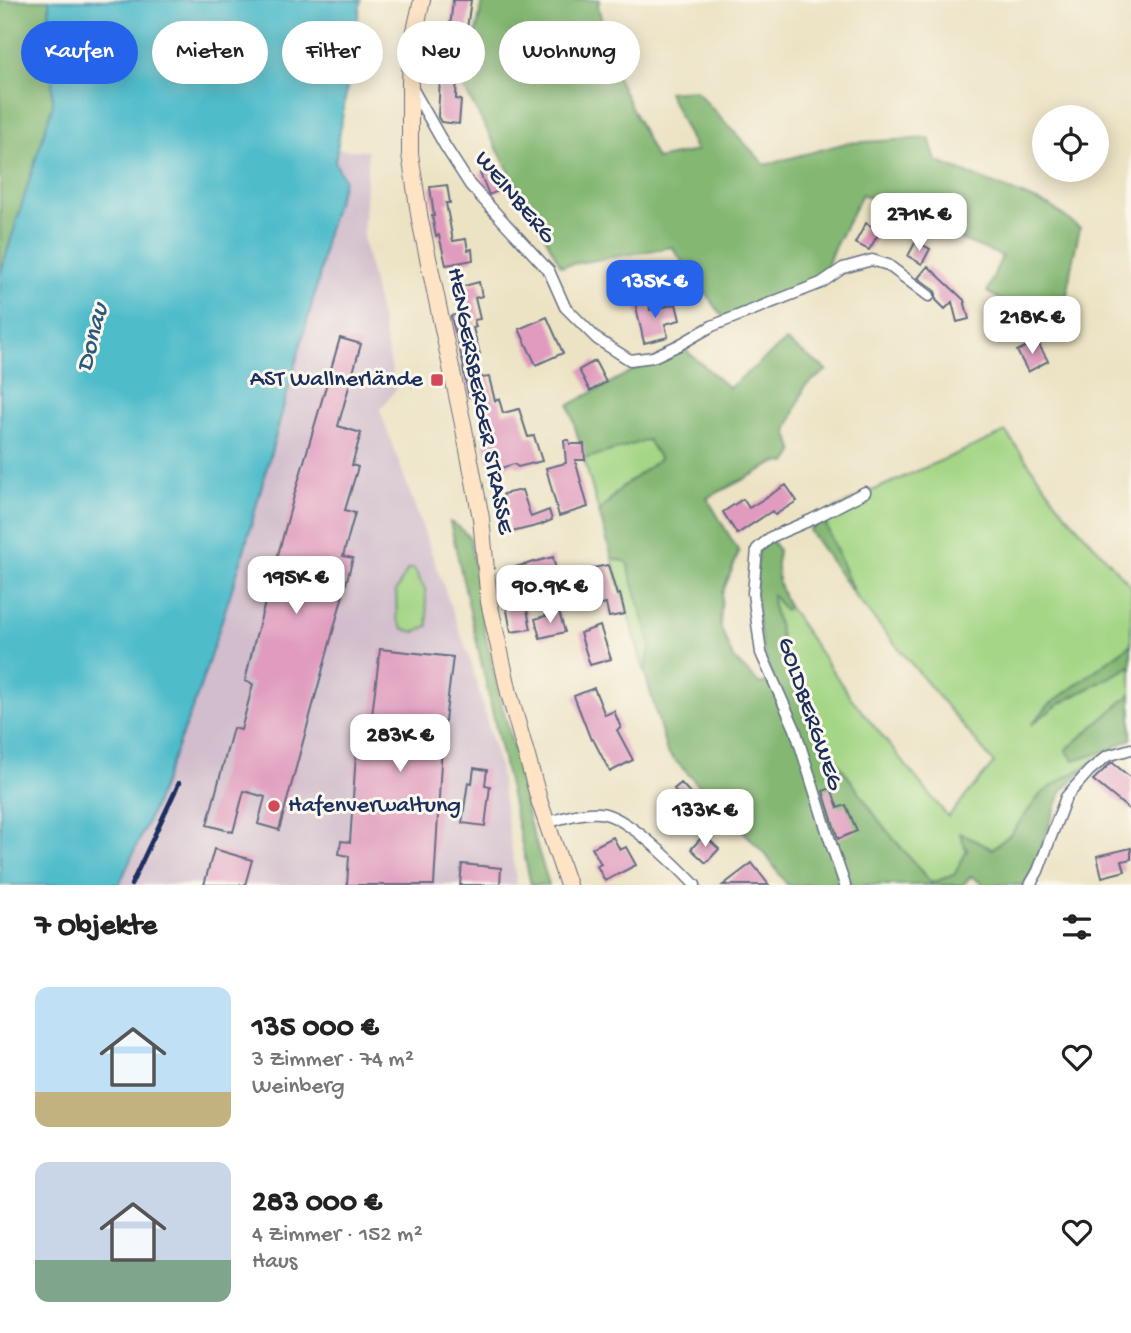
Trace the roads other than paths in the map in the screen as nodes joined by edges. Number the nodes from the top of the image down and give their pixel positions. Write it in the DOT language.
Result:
graph roads {
  1 [pos="422,0"];
  2 [pos="417,21"];
  3 [pos="410,84"];
  4 [pos="411,84"];
  5 [pos="929,296"];
  6 [pos="864,492"];
  7 [pos="1131,749"];
  8 [pos="547,823"];
  9 [pos="568,885"];
  10 [pos="695,885"];
  11 [pos="845,885"];
  12 [pos="1030,885"];
  1 -- 2 [label="main road, HENGERSBERGER STRASSE"];
  3 -- 8 [label="main road, HENGERSBERGER STRASSE"];
  4 -- 5 [label="street, WEINBERG"];
  6 -- 11 [label="street, GOLDBERGWEG"];
  7 -- 12 [label="street"];
  8 -- 9 [label="main road, HENGERSBERGER STRASSE"];
  8 -- 10 [label="street"];
}
